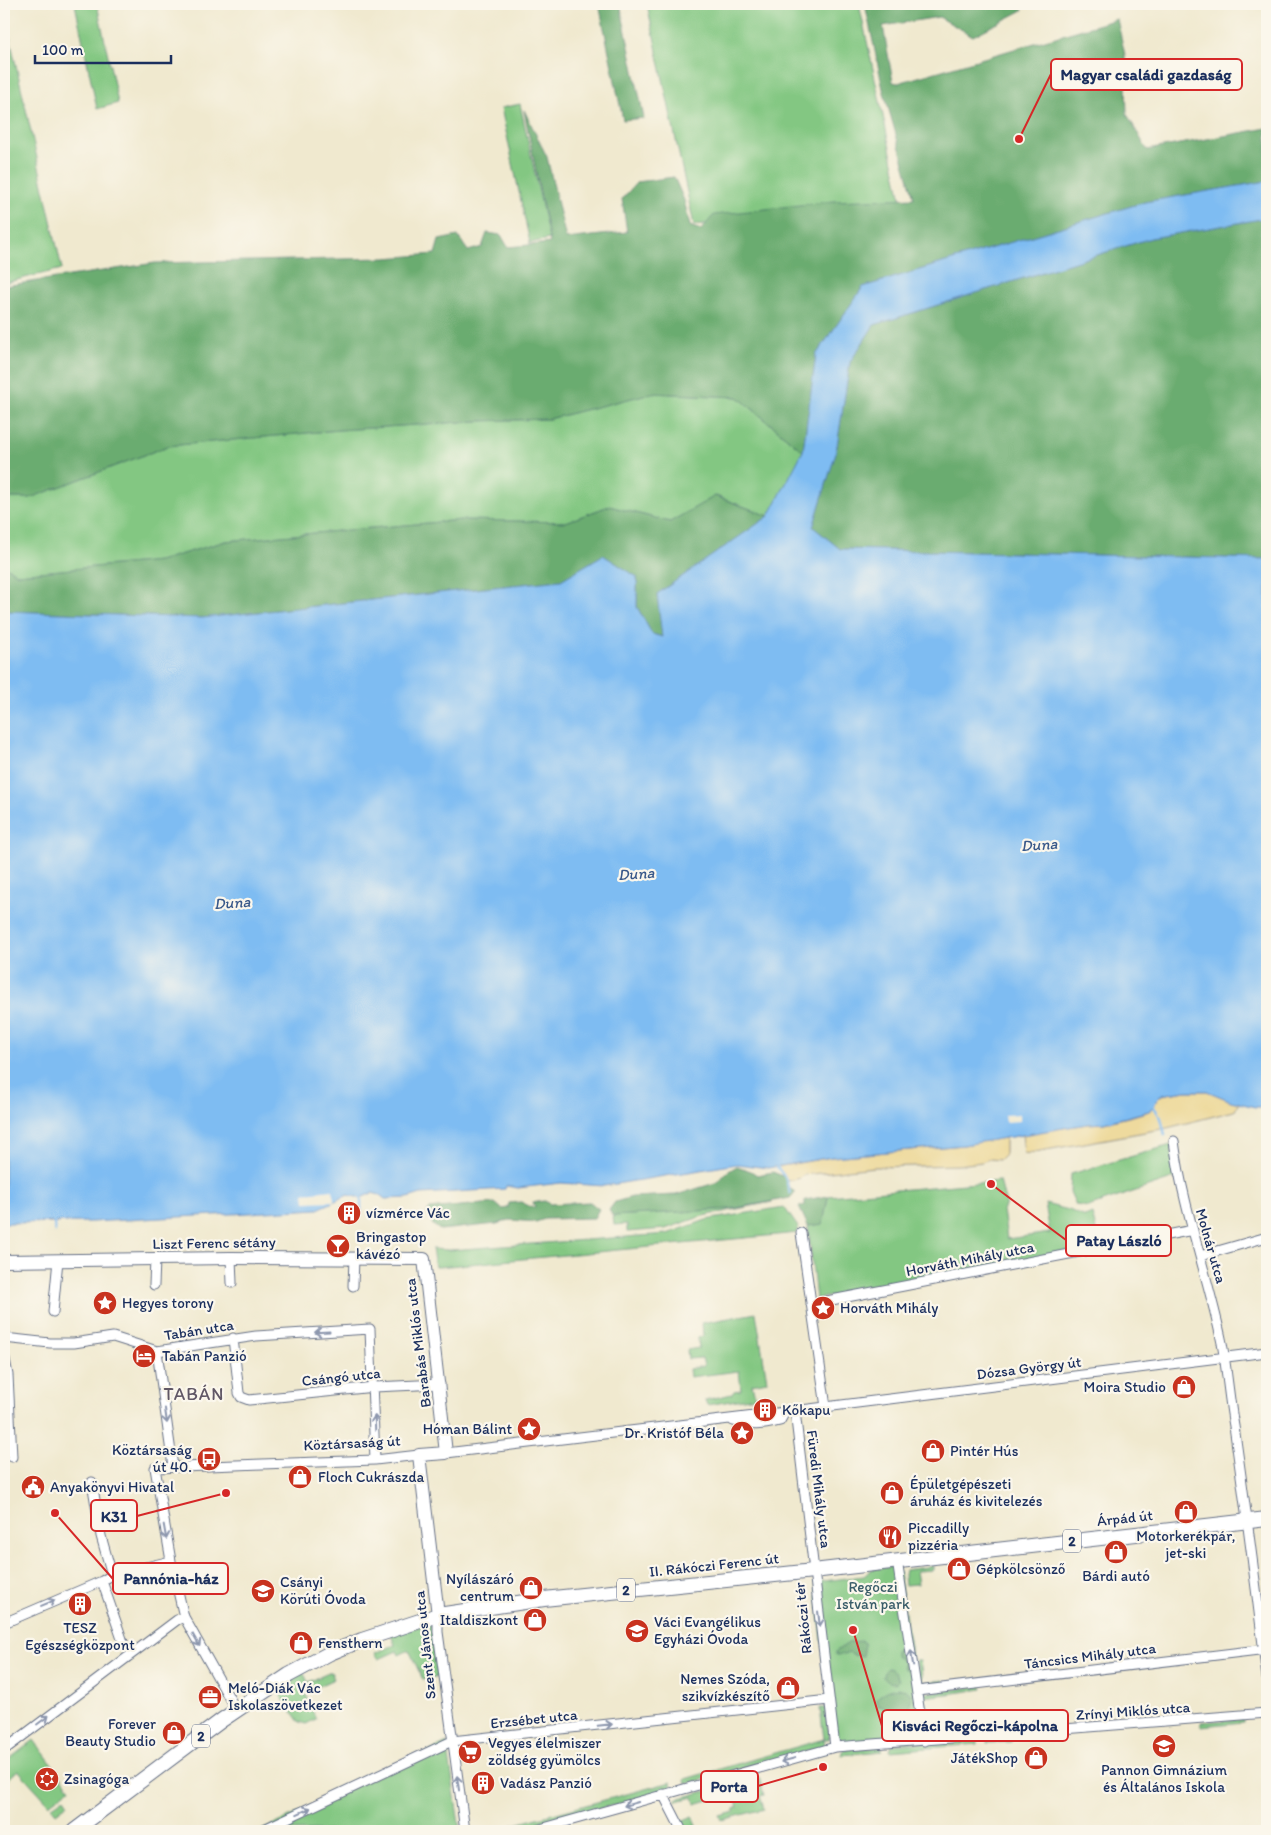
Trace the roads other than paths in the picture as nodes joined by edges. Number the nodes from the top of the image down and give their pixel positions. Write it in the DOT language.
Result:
graph roads {
  1 [pos="1174,1141"];
  2 [pos="1193,1230"];
  3 [pos="801,1233"];
  4 [pos="1267,1237"];
  5 [pos="1200,1256"];
  6 [pos="231,1258"];
  7 [pos="354,1258"];
  8 [pos="424,1259"];
  9 [pos="58,1260"];
  10 [pos="155,1260"];
  11 [pos="4,1261"];
  12 [pos="232,1283"];
  13 [pos="154,1285"];
  14 [pos="353,1286"];
  15 [pos="811,1304"];
  16 [pos="53,1312"];
  17 [pos="4,1338"];
  18 [pos="233,1338"];
  19 [pos="157,1351"];
  20 [pos="1267,1352"];
  21 [pos="4,1354"];
  22 [pos="1224,1358"];
  23 [pos="440,1384"];
  24 [pos="374,1387"];
  25 [pos="826,1407"];
  26 [pos="795,1411"];
  27 [pos="785,1412"];
  28 [pos="728,1420"];
  29 [pos="446,1453"];
  30 [pos="419,1455"];
  31 [pos="12,1457"];
  32 [pos="375,1460"];
  33 [pos="173,1467"];
  34 [pos="92,1482"];
  35 [pos="1267,1519"];
  36 [pos="1248,1521"];
  37 [pos="897,1560"];
  38 [pos="171,1561"];
  39 [pos="814,1570"];
  40 [pos="112,1575"];
  41 [pos="102,1581"];
  42 [pos="438,1615"];
  43 [pos="184,1617"];
  44 [pos="4,1623"];
  45 [pos="123,1642"];
  46 [pos="1266,1649"];
  47 [pos="1267,1678"];
  48 [pos="917,1691"];
  49 [pos="829,1700"];
  50 [pos="236,1710"];
  51 [pos="1267,1714"];
  52 [pos="452,1741"];
  53 [pos="924,1741"];
  54 [pos="4,1746"];
  55 [pos="835,1747"];
  56 [pos="663,1794"];
  57 [pos="74,1831"];
  58 [pos="260,1831"];
  59 [pos="464,1831"];
  60 [pos="533,1831"];
  61 [pos="682,1831"];
  1 -- 2 [label="street, Molnár utca"];
  2 -- 5 [label="street, Molnár utca"];
  2 -- 15 [label="street, Horváth Mihály utca"];
  3 -- 15 [label="street"];
  4 -- 5 [label="street"];
  5 -- 22 [label="street, Molnár utca"];
  6 -- 7 [label="street, Liszt Ferenc sétány"];
  6 -- 10 [label="street, Liszt Ferenc sétány"];
  6 -- 12 [label="street"];
  7 -- 8 [label="street, Liszt Ferenc sétány"];
  7 -- 14 [label="street"];
  8 -- 23 [label="street, Barabás Miklós utca"];
  9 -- 10 [label="street, Liszt Ferenc sétány"];
  9 -- 11 [label="street, Liszt Ferenc sétány"];
  9 -- 16 [label="street"];
  10 -- 13 [label="street"];
  15 -- 25 [label="street"];
  17 -- 19 [label="street, Tabán utca"];
  18 -- 19 [label="street, Tabán utca"];
  18 -- 24 [label="street, Csángó utca"];
  24 -- 18 [label="street, Tabán utca, one-way"];
  19 -- 33 [label="street, one-way"];
  20 -- 22 [label="street, Dózsa György út"];
  21 -- 31 [label="street"];
  22 -- 25 [label="street, Dózsa György út"];
  22 -- 36 [label="street, Molnár utca"];
  23 -- 24 [label="street, Csángó utca"];
  23 -- 29 [label="street, Barabás Miklós utca"];
  32 -- 24 [label="street, one-way"];
  25 -- 26 [label="street, Dózsa György út"];
  26 -- 27 [label="street, Köztársaság út"];
  26 -- 39 [label="street, Füredi Mihály utca"];
  27 -- 28 [label="street, Köztársaság út"];
  27 -- 28 [label="street, Köztársaság út"];
  28 -- 29 [label="street, Köztársaság út"];
  29 -- 30 [label="street, Köztársaság út"];
  30 -- 32 [label="street, Köztársaság út"];
  30 -- 42 [label="street, Szent János utca"];
  32 -- 33 [label="street, Köztársaság út"];
  33 -- 38 [label="street, Köztársaság út, one-way"];
  34 -- 40 [label="street"];
  35 -- 36 [label="main road, Árpád út / 2"];
  36 -- 37 [label="main road, Árpád út / 2"];
  36 -- 46 [label="street, Molnár utca"];
  37 -- 39 [label="main road, Rákóczi tér / 2"];
  48 -- 37 [label="street, one-way"];
  38 -- 40 [label="street"];
  38 -- 43 [label="street"];
  39 -- 42 [label="main road, II. Rákóczi Ferenc út / 2"];
  39 -- 49 [label="street, Rákóczi tér, one-way"];
  40 -- 41 [label="street"];
  44 -- 41 [label="street, one-way"];
  41 -- 45 [label="street"];
  42 -- 50 [label="main road, 2"];
  42 -- 52 [label="street, Szent János utca"];
  43 -- 50 [label="street, one-way"];
  54 -- 43 [label="street, one-way"];
  46 -- 47 [label="street, Molnár utca"];
  46 -- 48 [label="street, Táncsics Mihály utca"];
  48 -- 53 [label="street"];
  52 -- 49 [label="street, Erzsébet utca, one-way"];
  49 -- 55 [label="street, Rákóczi tér"];
  50 -- 57 [label="main road, 2"];
  51 -- 53 [label="street, Zrínyi Miklós utca"];
  58 -- 52 [label="street, Erzsébet utca, one-way"];
  59 -- 52 [label="street, Szent János utca, one-way"];
  53 -- 55 [label="street, Zrínyi Miklós utca"];
  55 -- 56 [label="street, Zrínyi Miklós utca, one-way"];
  56 -- 60 [label="street, Zrínyi Miklós utca, one-way"];
  56 -- 61 [label="street"];
}
